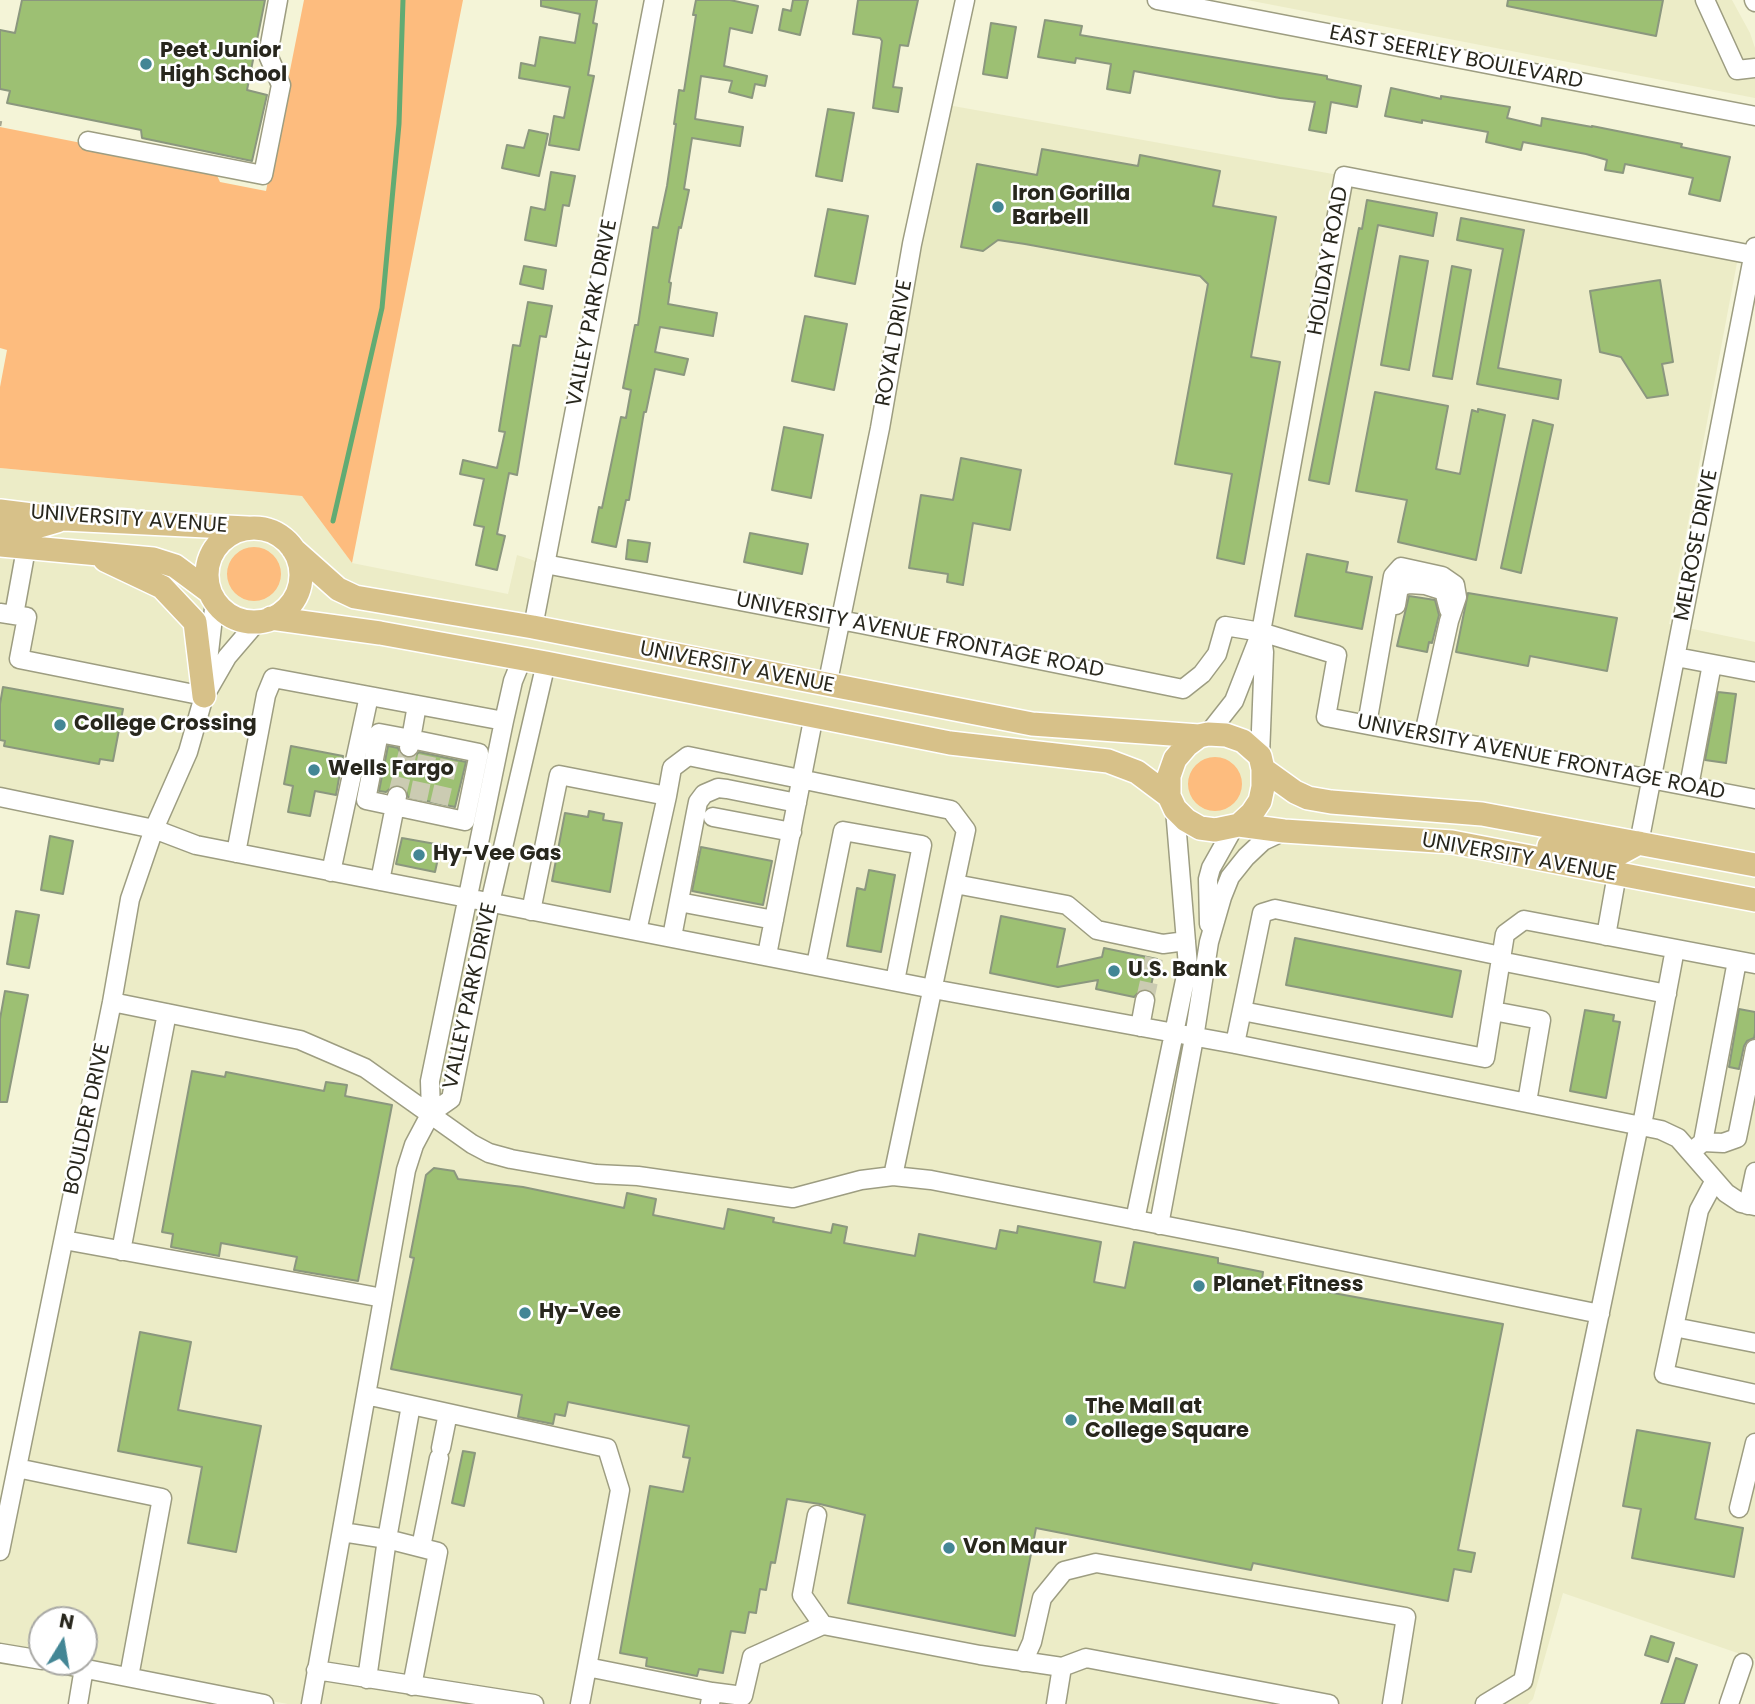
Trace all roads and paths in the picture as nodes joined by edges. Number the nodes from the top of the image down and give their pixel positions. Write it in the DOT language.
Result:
graph roads {
  1 [pos="278,0"];
  2 [pos="654,0"];
  3 [pos="965,0"];
  4 [pos="1157,0"];
  5 [pos="1705,0"];
  6 [pos="1755,68"];
  7 [pos="1755,116"];
  8 [pos="1,121"];
  9 [pos="0,127"];
  10 [pos="88,141"];
  11 [pos="1754,251"];
  12 [pos="0,511"];
  13 [pos="64,519"];
  14 [pos="0,527"];
  15 [pos="258,528"];
  16 [pos="0,545"];
  17 [pos="26,549"];
  18 [pos="293,549"];
  19 [pos="86,552"];
  20 [pos="545,564"];
  21 [pos="213,596"];
  22 [pos="7,614"];
  23 [pos="264,620"];
  24 [pos="841,620"];
  25 [pos="533,627"];
  26 [pos="1261,632"];
  27 [pos="1676,657"];
  28 [pos="686,658"];
  29 [pos="522,659"];
  30 [pos="546,663"];
  31 [pos="1712,664"];
  32 [pos="1755,672"];
  33 [pos="827,685"];
  34 [pos="682,689"];
  35 [pos="204,696"];
  36 [pos="369,696"];
  37 [pos="417,705"];
  38 [pos="814,715"];
  39 [pos="504,721"];
  40 [pos="1367,724"];
  41 [pos="1424,734"];
  42 [pos="1203,735"];
  43 [pos="410,743"];
  44 [pos="1261,763"];
  45 [pos="802,778"];
  46 [pos="1652,779"];
  47 [pos="1689,786"];
  48 [pos="667,796"];
  49 [pos="0,797"];
  50 [pos="1755,799"];
  51 [pos="396,801"];
  52 [pos="797,803"];
  53 [pos="1172,803"];
  54 [pos="713,817"];
  55 [pos="1237,826"];
  56 [pos="155,829"];
  57 [pos="1284,831"];
  58 [pos="792,832"];
  59 [pos="1639,843"];
  60 [pos="1494,850"];
  61 [pos="236,853"];
  62 [pos="1755,864"];
  63 [pos="331,872"];
  64 [pos="1617,874"];
  65 [pos="380,881"];
  66 [pos="955,884"];
  67 [pos="467,898"];
  68 [pos="1755,900"];
  69 [pos="679,902"];
  70 [pos="490,903"];
  71 [pos="531,911"];
  72 [pos="774,920"];
  73 [pos="637,931"];
  74 [pos="1606,936"];
  75 [pos="672,937"];
  76 [pos="1186,941"];
  77 [pos="1209,942"];
  78 [pos="1675,949"];
  79 [pos="767,956"];
  80 [pos="1500,959"];
  81 [pos="1746,963"];
  82 [pos="816,965"];
  83 [pos="895,981"];
  84 [pos="933,989"];
  85 [pos="1667,994"];
  86 [pos="1145,1000"];
  87 [pos="112,1002"];
  88 [pos="1242,1010"];
  89 [pos="1493,1011"];
  90 [pos="167,1013"];
  91 [pos="1140,1027"];
  92 [pos="1174,1034"];
  93 [pos="1195,1038"];
  94 [pos="1235,1044"];
  95 [pos="1755,1049"];
  96 [pos="1527,1102"];
  97 [pos="430,1113"];
  98 [pos="1641,1125"];
  99 [pos="1697,1147"];
  100 [pos="1755,1172"];
  101 [pos="892,1176"];
  102 [pos="1714,1182"];
  103 [pos="1751,1206"];
  104 [pos="1135,1220"];
  105 [pos="1158,1225"];
  106 [pos="64,1240"];
  107 [pos="121,1251"];
  108 [pos="383,1298"];
  109 [pos="1600,1314"];
  110 [pos="1674,1327"];
  111 [pos="1755,1343"];
  112 [pos="1755,1394"];
  113 [pos="366,1395"];
  114 [pos="411,1405"];
  115 [pos="448,1413"];
  116 [pos="1755,1443"];
  117 [pos="17,1468"];
  118 [pos="1739,1508"];
  119 [pos="817,1515"];
  120 [pos="342,1532"];
  121 [pos="387,1539"];
  122 [pos="429,1549"];
  123 [pos="0,1551"];
  124 [pos="822,1625"];
  125 [pos="0,1653"];
  126 [pos="28,1658"];
  127 [pos="1023,1662"];
  128 [pos="1743,1663"];
  129 [pos="587,1667"];
  130 [pos="1062,1667"];
  131 [pos="316,1670"];
  132 [pos="98,1671"];
  133 [pos="83,1676"];
  134 [pos="129,1677"];
  135 [pos="367,1679"];
  136 [pos="412,1686"];
  137 [pos="711,1698"];
  138 [pos="1284,1700"];
  139 [pos="78,1704"];
  140 [pos="264,1704"];
  141 [pos="311,1704"];
  142 [pos="534,1704"];
  143 [pos="580,1704"];
  144 [pos="1056,1704"];
  145 [pos="1329,1704"];
  146 [pos="1392,1704"];
  147 [pos="1485,1704"];
  148 [pos="1729,1704"];
  1 -- 10 [label="street"];
  2 -- 20 [label="street, VALLEY PARK DRIVE"];
  3 -- 24 [label="street, ROYAL DRIVE"];
  4 -- 7 [label="street, EAST SEERLEY BOULEVARD"];
  5 -- 6 [label="street"];
  8 -- 9 [label="path"];
  11 -- 26 [label="street, HOLIDAY ROAD"];
  11 -- 27 [label="street, MELROSE DRIVE"];
  12 -- 13 [label="main road, UNIVERSITY AVENUE"];
  13 -- 14 [label="main road"];
  13 -- 15 [label="main road, UNIVERSITY AVENUE"];
  15 -- 18 [label="main road"];
  15 -- 21 [label="main road"];
  16 -- 17 [label="main road, UNIVERSITY AVENUE"];
  17 -- 19 [label="main road, UNIVERSITY AVENUE"];
  17 -- 22 [label="street"];
  18 -- 23 [label="main road"];
  18 -- 25 [label="main road, UNIVERSITY AVENUE"];
  19 -- 21 [label="main road, UNIVERSITY AVENUE"];
  19 -- 35 [label="main road"];
  20 -- 24 [label="street, UNIVERSITY AVENUE FRONTAGE ROAD"];
  20 -- 25 [label="street, VALLEY PARK DRIVE"];
  21 -- 23 [label="main road"];
  21 -- 35 [label="street, BOULDER DRIVE"];
  22 -- 35 [label="street"];
  23 -- 29 [label="main road, UNIVERSITY AVENUE"];
  23 -- 35 [label="street, BOULDER DRIVE"];
  24 -- 26 [label="street, UNIVERSITY AVENUE FRONTAGE ROAD"];
  24 -- 33 [label="street, ROYAL DRIVE"];
  25 -- 28 [label="main road, UNIVERSITY AVENUE"];
  26 -- 40 [label="street, UNIVERSITY AVENUE FRONTAGE ROAD"];
  26 -- 42 [label="street, HOLIDAY ROAD"];
  26 -- 44 [label="street, HOLIDAY ROAD"];
  27 -- 31 [label="street"];
  27 -- 46 [label="street, MELROSE DRIVE"];
  28 -- 29 [label="main road"];
  28 -- 33 [label="main road, UNIVERSITY AVENUE"];
  29 -- 30 [label="main road, UNIVERSITY AVENUE"];
  29 -- 39 [label="street, VALLEY PARK DRIVE"];
  30 -- 34 [label="main road, UNIVERSITY AVENUE"];
  30 -- 70 [label="street, VALLEY PARK DRIVE"];
  31 -- 32 [label="street"];
  31 -- 47 [label="street"];
  33 -- 34 [label="main road"];
  33 -- 42 [label="main road, UNIVERSITY AVENUE"];
  34 -- 38 [label="main road, UNIVERSITY AVENUE"];
  35 -- 56 [label="street, BOULDER DRIVE"];
  36 -- 37 [label="street"];
  36 -- 61 [label="street"];
  36 -- 63 [label="street"];
  37 -- 39 [label="street"];
  37 -- 43 [label="street"];
  38 -- 45 [label="street"];
  38 -- 53 [label="main road, UNIVERSITY AVENUE"];
  39 -- 67 [label="street, VALLEY PARK DRIVE"];
  40 -- 41 [label="street, UNIVERSITY AVENUE FRONTAGE ROAD"];
  40 -- 41 [label="street"];
  41 -- 46 [label="street, UNIVERSITY AVENUE FRONTAGE ROAD"];
  42 -- 44 [label="main road"];
  42 -- 53 [label="main road"];
  43 -- 51 [label="street"];
  43 -- 51 [label="street"];
  44 -- 55 [label="main road"];
  44 -- 59 [label="main road, UNIVERSITY AVENUE"];
  45 -- 48 [label="street"];
  45 -- 52 [label="street"];
  45 -- 66 [label="street"];
  46 -- 47 [label="street, UNIVERSITY AVENUE FRONTAGE ROAD"];
  46 -- 59 [label="street, MELROSE DRIVE"];
  47 -- 50 [label="street, UNIVERSITY AVENUE FRONTAGE ROAD"];
  48 -- 71 [label="street"];
  48 -- 73 [label="street"];
  49 -- 56 [label="street"];
  51 -- 65 [label="street"];
  52 -- 58 [label="street"];
  52 -- 69 [label="street"];
  53 -- 55 [label="main road"];
  53 -- 76 [label="street"];
  54 -- 58 [label="street"];
  55 -- 57 [label="main road, UNIVERSITY AVENUE"];
  55 -- 77 [label="street"];
  56 -- 61 [label="street"];
  56 -- 87 [label="street, BOULDER DRIVE"];
  57 -- 60 [label="main road, UNIVERSITY AVENUE"];
  57 -- 77 [label="street"];
  58 -- 72 [label="street"];
  59 -- 60 [label="main road"];
  59 -- 62 [label="main road, UNIVERSITY AVENUE"];
  60 -- 64 [label="main road, UNIVERSITY AVENUE"];
  61 -- 63 [label="street"];
  63 -- 65 [label="street"];
  64 -- 68 [label="main road, UNIVERSITY AVENUE"];
  64 -- 74 [label="street"];
  65 -- 67 [label="street"];
  66 -- 76 [label="street"];
  66 -- 84 [label="street"];
  67 -- 70 [label="street"];
  67 -- 97 [label="street, VALLEY PARK DRIVE"];
  69 -- 72 [label="street"];
  69 -- 75 [label="street"];
  70 -- 71 [label="street"];
  70 -- 97 [label="street, VALLEY PARK DRIVE"];
  71 -- 73 [label="street"];
  72 -- 79 [label="street"];
  73 -- 75 [label="street"];
  74 -- 78 [label="street"];
  74 -- 80 [label="street"];
  75 -- 79 [label="street"];
  76 -- 92 [label="street"];
  77 -- 93 [label="street"];
  78 -- 81 [label="street"];
  78 -- 85 [label="street"];
  79 -- 82 [label="street"];
  80 -- 85 [label="street"];
  80 -- 88 [label="street"];
  80 -- 89 [label="street"];
  81 -- 99 [label="street"];
  82 -- 83 [label="street"];
  82 -- 83 [label="street"];
  83 -- 84 [label="street"];
  84 -- 91 [label="street"];
  84 -- 101 [label="street"];
  85 -- 98 [label="street"];
  86 -- 91 [label="street"];
  87 -- 90 [label="street"];
  87 -- 106 [label="street, BOULDER DRIVE"];
  88 -- 89 [label="street"];
  88 -- 94 [label="street"];
  89 -- 96 [label="street"];
  90 -- 97 [label="street"];
  90 -- 107 [label="street"];
  91 -- 92 [label="street"];
  92 -- 93 [label="street"];
  92 -- 104 [label="street"];
  93 -- 94 [label="street"];
  93 -- 105 [label="street"];
  94 -- 96 [label="street"];
  95 -- 99 [label="street"];
  96 -- 98 [label="street"];
  97 -- 101 [label="street"];
  97 -- 108 [label="street"];
  98 -- 99 [label="street"];
  98 -- 109 [label="street"];
  99 -- 102 [label="street"];
  100 -- 103 [label="street"];
  101 -- 104 [label="street"];
  102 -- 103 [label="street"];
  102 -- 110 [label="street"];
  104 -- 105 [label="street"];
  105 -- 109 [label="street"];
  106 -- 107 [label="street"];
  106 -- 117 [label="street, BOULDER DRIVE"];
  107 -- 108 [label="street"];
  108 -- 113 [label="street"];
  109 -- 147 [label="street"];
  110 -- 111 [label="street"];
  110 -- 112 [label="street"];
  113 -- 114 [label="street"];
  113 -- 120 [label="street"];
  114 -- 115 [label="street"];
  114 -- 121 [label="street"];
  115 -- 122 [label="street"];
  115 -- 129 [label="street"];
  116 -- 118 [label="street"];
  117 -- 123 [label="street, BOULDER DRIVE"];
  117 -- 134 [label="street"];
  119 -- 124 [label="street"];
  120 -- 121 [label="street"];
  120 -- 131 [label="street"];
  121 -- 122 [label="street"];
  121 -- 135 [label="street"];
  122 -- 136 [label="street"];
  124 -- 127 [label="street"];
  124 -- 137 [label="street"];
  125 -- 126 [label="street"];
  127 -- 130 [label="street"];
  127 -- 146 [label="street"];
  128 -- 148 [label="street"];
  129 -- 137 [label="street"];
  129 -- 143 [label="street"];
  130 -- 138 [label="street"];
  130 -- 144 [label="street"];
  131 -- 135 [label="street"];
  131 -- 141 [label="street"];
  132 -- 134 [label="street"];
  133 -- 139 [label="street"];
  134 -- 140 [label="street"];
  135 -- 136 [label="street"];
  136 -- 142 [label="street"];
  138 -- 145 [label="street"];
}
